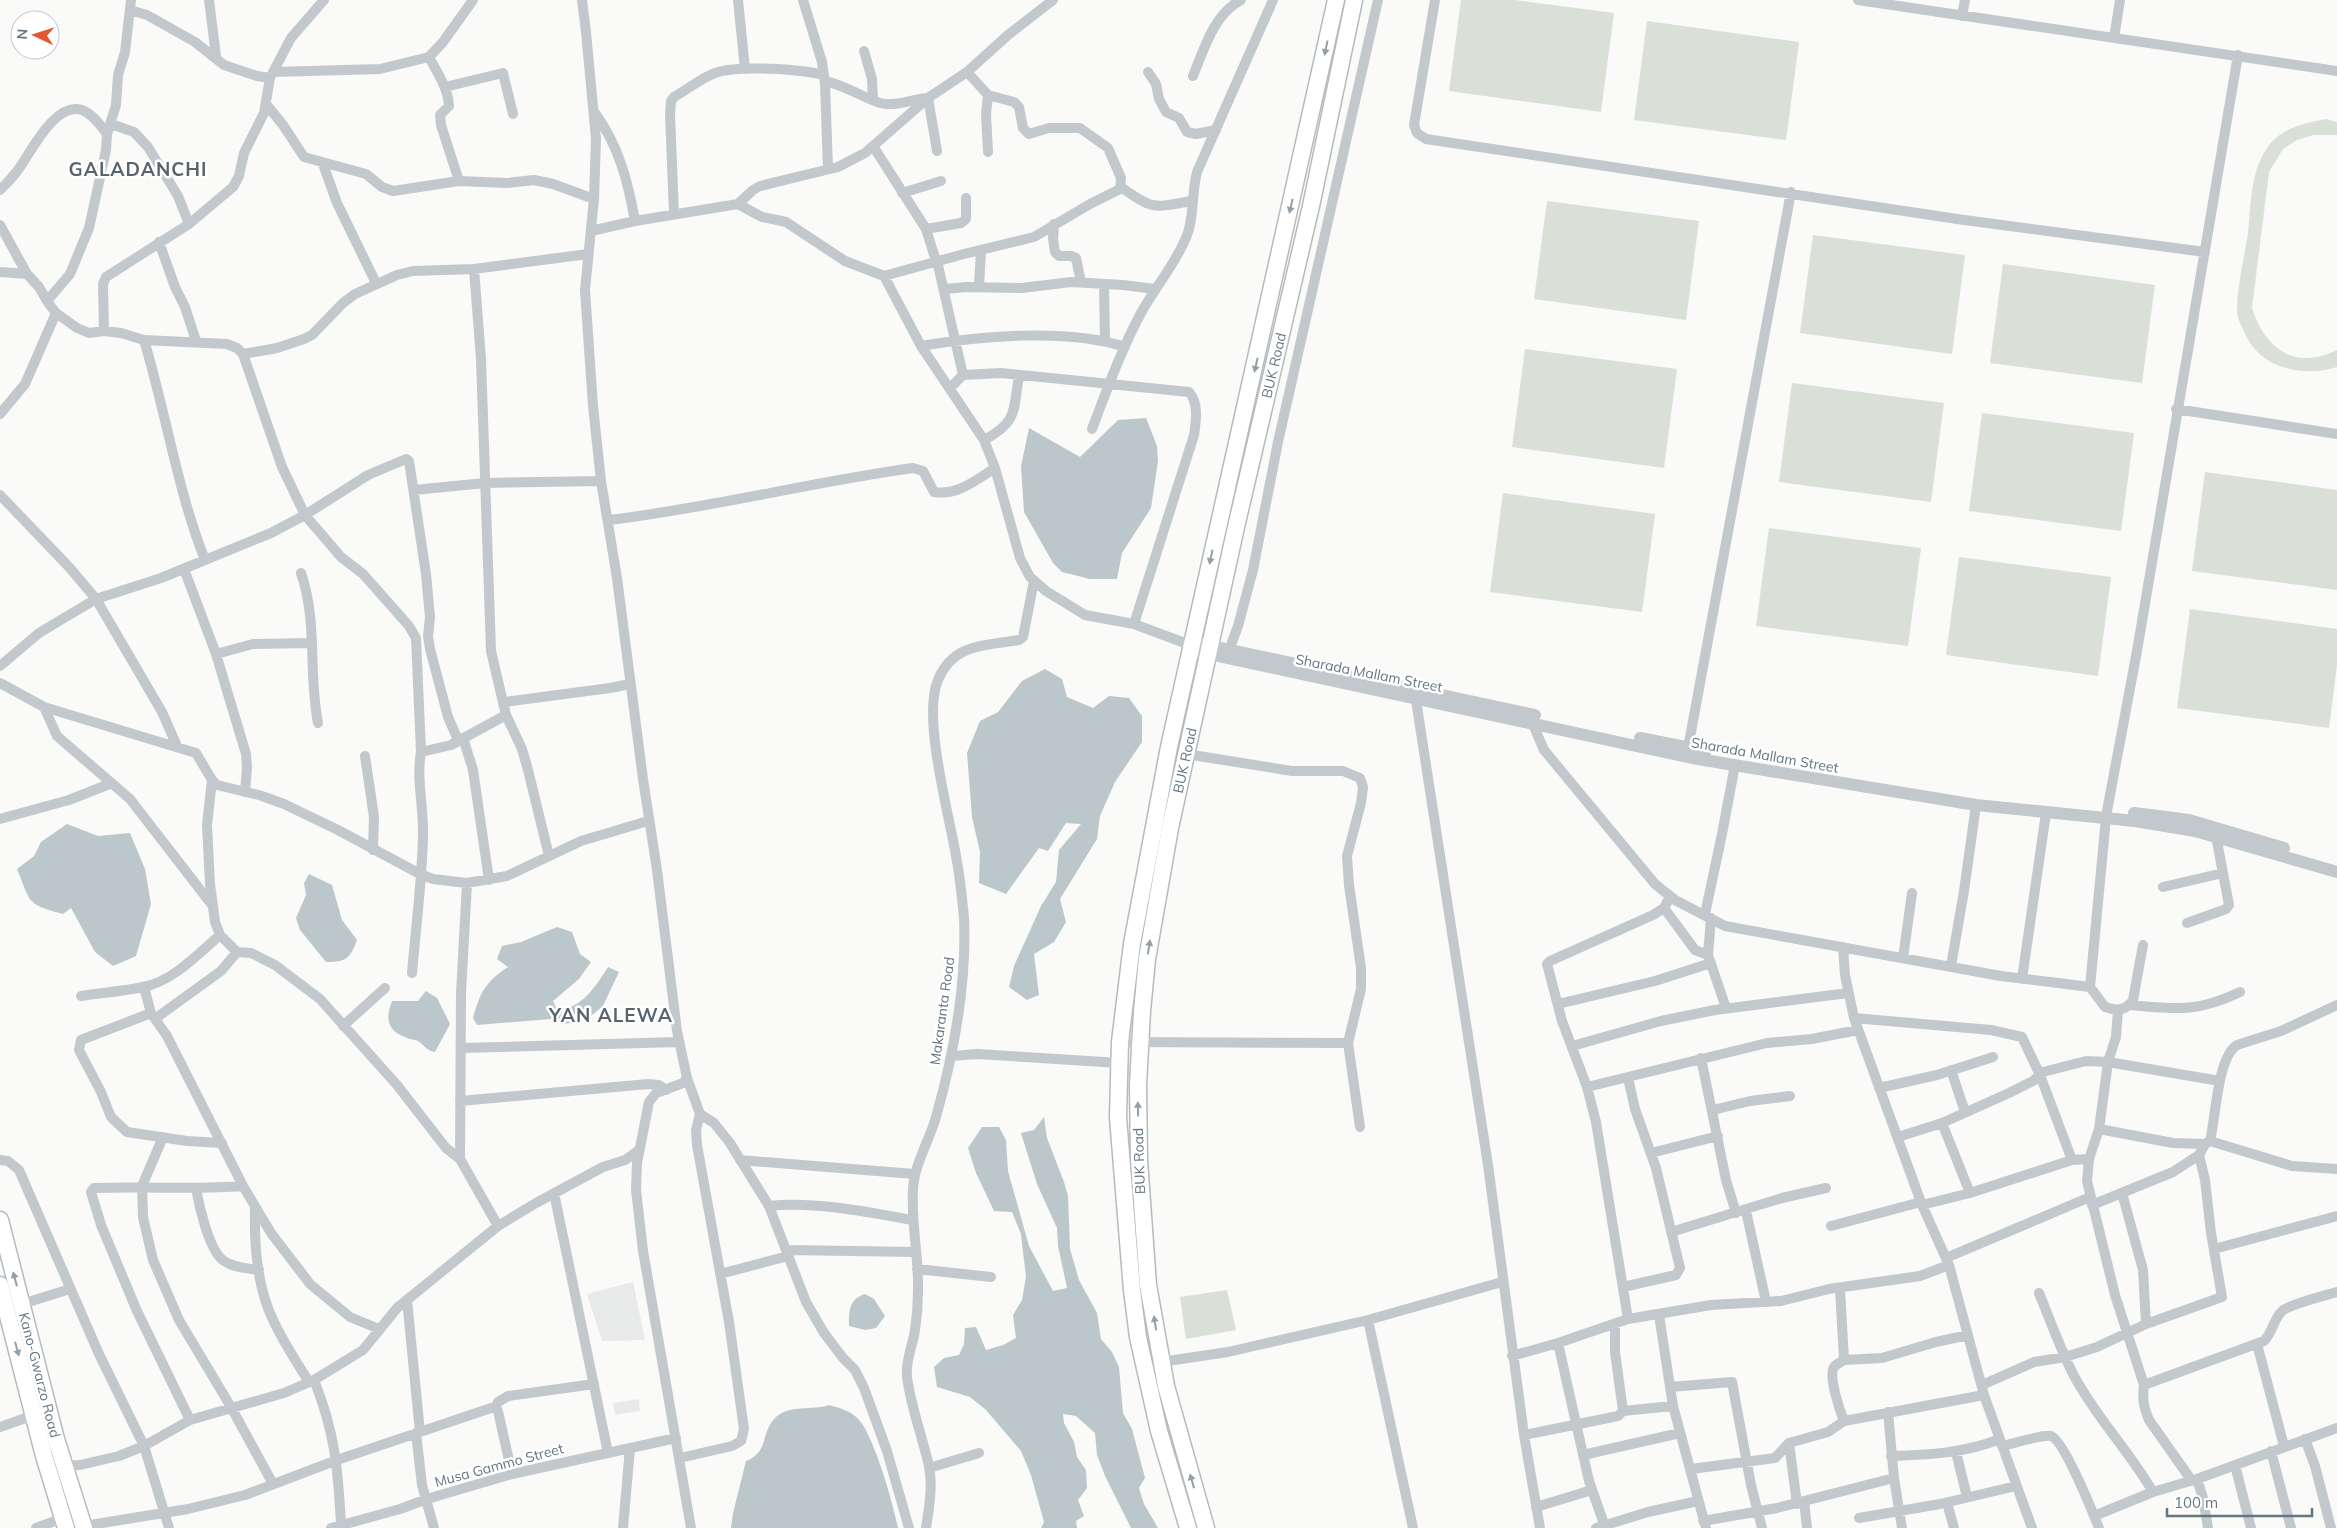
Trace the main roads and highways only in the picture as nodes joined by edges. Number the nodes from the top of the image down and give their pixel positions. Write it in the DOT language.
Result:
graph roads {
  1 [pos="1336,0"];
  2 [pos="1354,0"];
  3 [pos="1218,522"];
  4 [pos="1236,527"];
  5 [pos="0,1220"];
  6 [pos="0,1285"];
  7 [pos="41,1413"];
  8 [pos="65,1523"];
  9 [pos="84,1527"];
  10 [pos="1188,1528"];
  11 [pos="1206,1528"];
  1 -- 3 [label="main road, BUK Road, one-way"];
  2 -- 4 [label="main road, BUK Road"];
  3 -- 4 [label="main road"];
  3 -- 10 [label="main road, BUK Road, one-way"];
  11 -- 4 [label="main road, BUK Road, one-way"];
  7 -- 5 [label="main road, Kano-Gwarzo Road, one-way"];
  6 -- 7 [label="main road, Kano-Gwarzo Road, one-way"];
  7 -- 8 [label="main road, Kano-Gwarzo Road"];
  7 -- 9 [label="main road, Kano-Gwarzo Road"];
}
